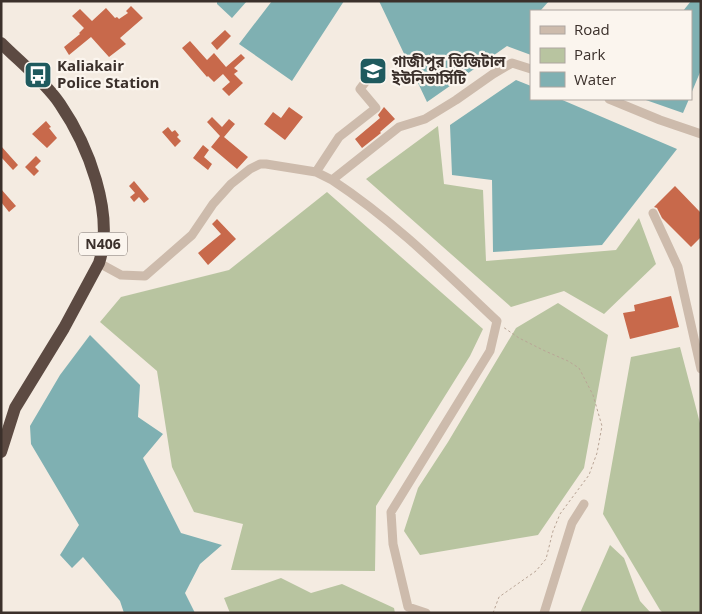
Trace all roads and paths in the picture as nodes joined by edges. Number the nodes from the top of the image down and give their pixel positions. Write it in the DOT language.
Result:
graph roads {
  1 [pos="1,43"];
  2 [pos="530,69"];
  3 [pos="373,72"];
  4 [pos="611,100"];
  5 [pos="701,134"];
  6 [pos="316,172"];
  7 [pos="332,180"];
  8 [pos="652,213"];
  9 [pos="99,262"];
  10 [pos="497,321"];
  11 [pos="701,369"];
  12 [pos="1,452"];
  13 [pos="584,504"];
  14 [pos="426,613"];
  15 [pos="493,613"];
  16 [pos="544,613"];
  1 -- 9 [label="highway, N406"];
  2 -- 7 [label="street"];
  3 -- 6 [label="street"];
  4 -- 5 [label="street"];
  6 -- 7 [label="street"];
  6 -- 9 [label="street"];
  7 -- 10 [label="street"];
  8 -- 11 [label="street"];
  9 -- 12 [label="highway, N406"];
  10 -- 14 [label="street"];
  10 -- 15 [label="path"];
  13 -- 16 [label="street"];
}
